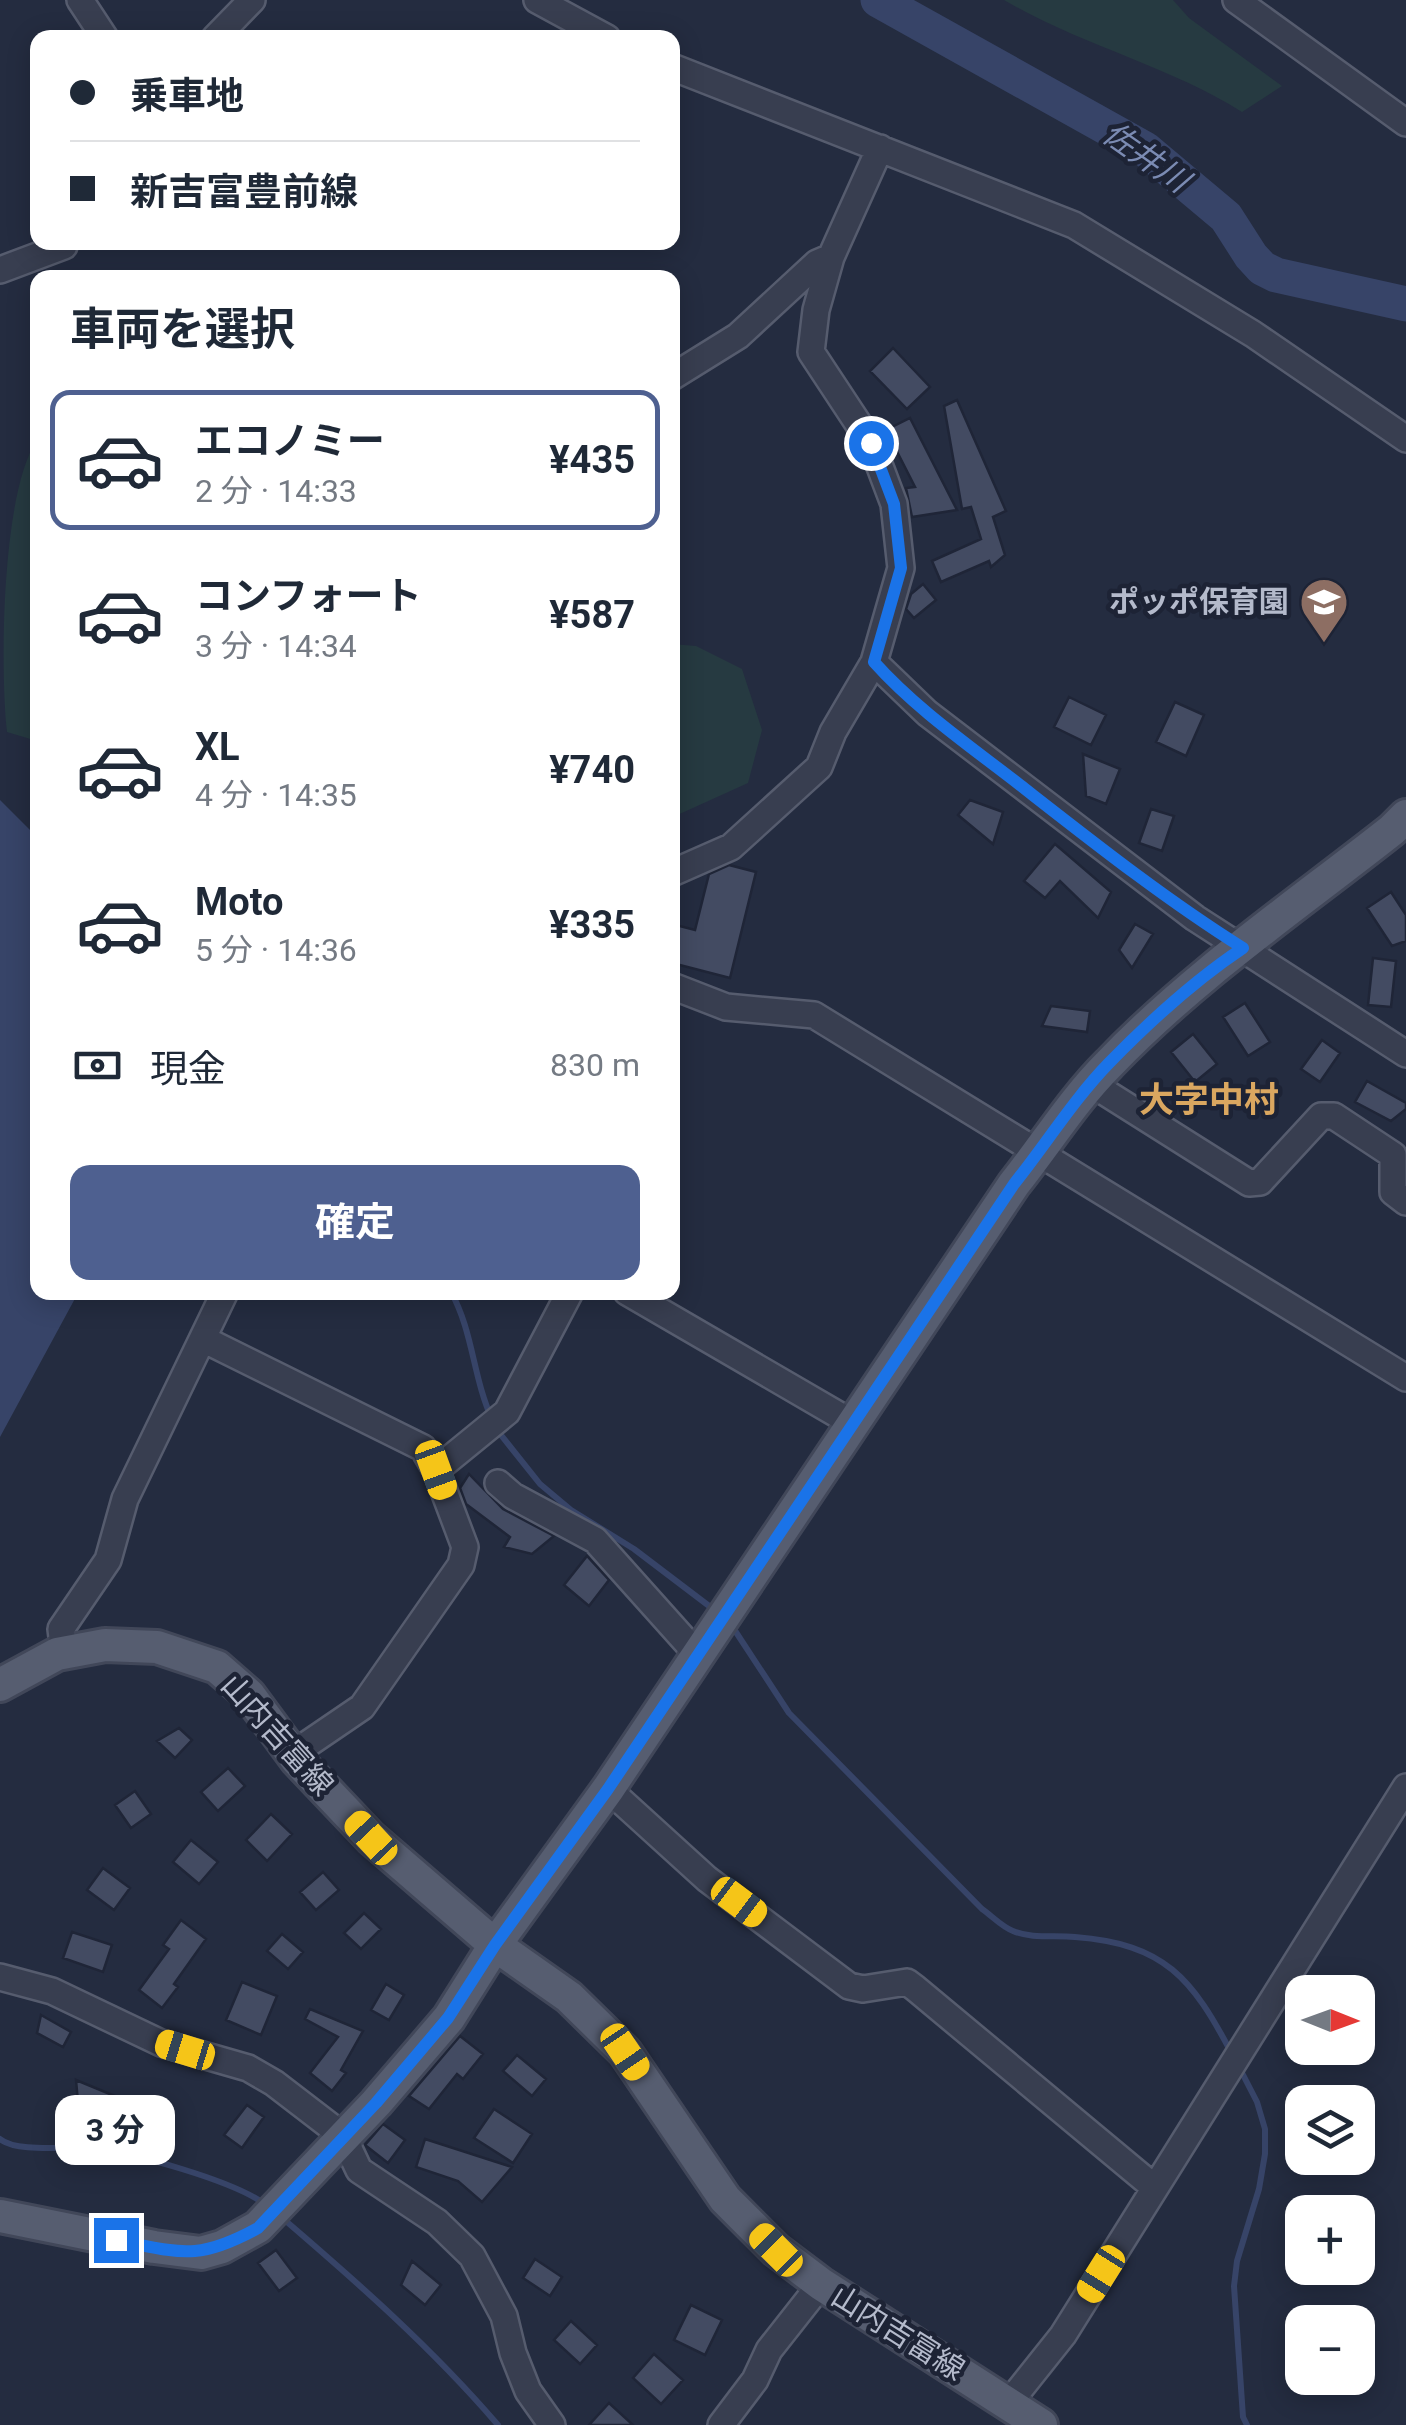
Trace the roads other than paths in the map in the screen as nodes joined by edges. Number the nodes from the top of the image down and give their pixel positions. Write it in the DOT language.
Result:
graph roads {
  1 [pos="80,0"];
  2 [pos="252,0"];
  3 [pos="536,0"];
  4 [pos="1236,0"];
  5 [pos="101,30"];
  6 [pos="223,30"];
  7 [pos="592,30"];
  8 [pos="680,70"];
  9 [pos="1406,123"];
  10 [pos="880,148"];
  11 [pos="46,250"];
  12 [pos="831,257"];
  13 [pos="0,270"];
  14 [pos="680,371"];
  15 [pos="1406,439"];
  16 [pos="874,662"];
  17 [pos="1406,816"];
  18 [pos="680,869"];
  19 [pos="1243,948"];
  20 [pos="680,989"];
  21 [pos="1406,1054"];
  22 [pos="1092,1084"];
  23 [pos="1040,1152"];
  24 [pos="1406,1202"];
  25 [pos="221,1300"];
  26 [pos="566,1300"];
  27 [pos="641,1300"];
  28 [pos="203,1339"];
  29 [pos="1406,1378"];
  30 [pos="854,1424"];
  31 [pos="436,1470"];
  32 [pos="498,1484"];
  33 [pos="64,1653"];
  34 [pos="697,1654"];
  35 [pos="0,1685"];
  36 [pos="293,1754"];
  37 [pos="1406,1787"];
  38 [pos="608,1789"];
  39 [pos="495,1945"];
  40 [pos="0,1978"];
  41 [pos="343,2136"];
  42 [pos="1155,2188"];
  43 [pos="1,2219"];
  44 [pos="820,2284"];
  45 [pos="1008,2404"];
  46 [pos="552,2425"];
  47 [pos="721,2425"];
  48 [pos="1041,2425"];
  1 -- 5 [label="street"];
  2 -- 6 [label="street"];
  3 -- 7 [label="street"];
  4 -- 9 [label="street"];
  8 -- 10 [label="street"];
  10 -- 12 [label="street"];
  10 -- 15 [label="street"];
  11 -- 13 [label="street"];
  12 -- 14 [label="street"];
  12 -- 16 [label="street"];
  16 -- 18 [label="street"];
  16 -- 19 [label="street"];
  17 -- 19 [label="main road"];
  19 -- 21 [label="street"];
  19 -- 22 [label="main road"];
  20 -- 23 [label="street"];
  22 -- 23 [label="main road"];
  22 -- 24 [label="street"];
  23 -- 29 [label="street"];
  23 -- 30 [label="main road"];
  25 -- 28 [label="street"];
  26 -- 31 [label="street"];
  27 -- 30 [label="street"];
  28 -- 31 [label="street"];
  28 -- 33 [label="street"];
  30 -- 34 [label="main road"];
  31 -- 36 [label="street"];
  32 -- 34 [label="street"];
  33 -- 35 [label="main road, 山内吉富線"];
  33 -- 36 [label="main road, 山内吉富線"];
  34 -- 38 [label="main road"];
  36 -- 39 [label="main road, 山内吉富線"];
  37 -- 42 [label="street"];
  38 -- 39 [label="main road"];
  38 -- 42 [label="street"];
  39 -- 41 [label="main road"];
  39 -- 44 [label="main road, 山内吉富線"];
  40 -- 41 [label="street"];
  41 -- 43 [label="main road"];
  41 -- 46 [label="street"];
  42 -- 45 [label="street"];
  44 -- 45 [label="main road, 山内吉富線"];
  44 -- 47 [label="street"];
  45 -- 48 [label="main road, 山内吉富線"];
}
